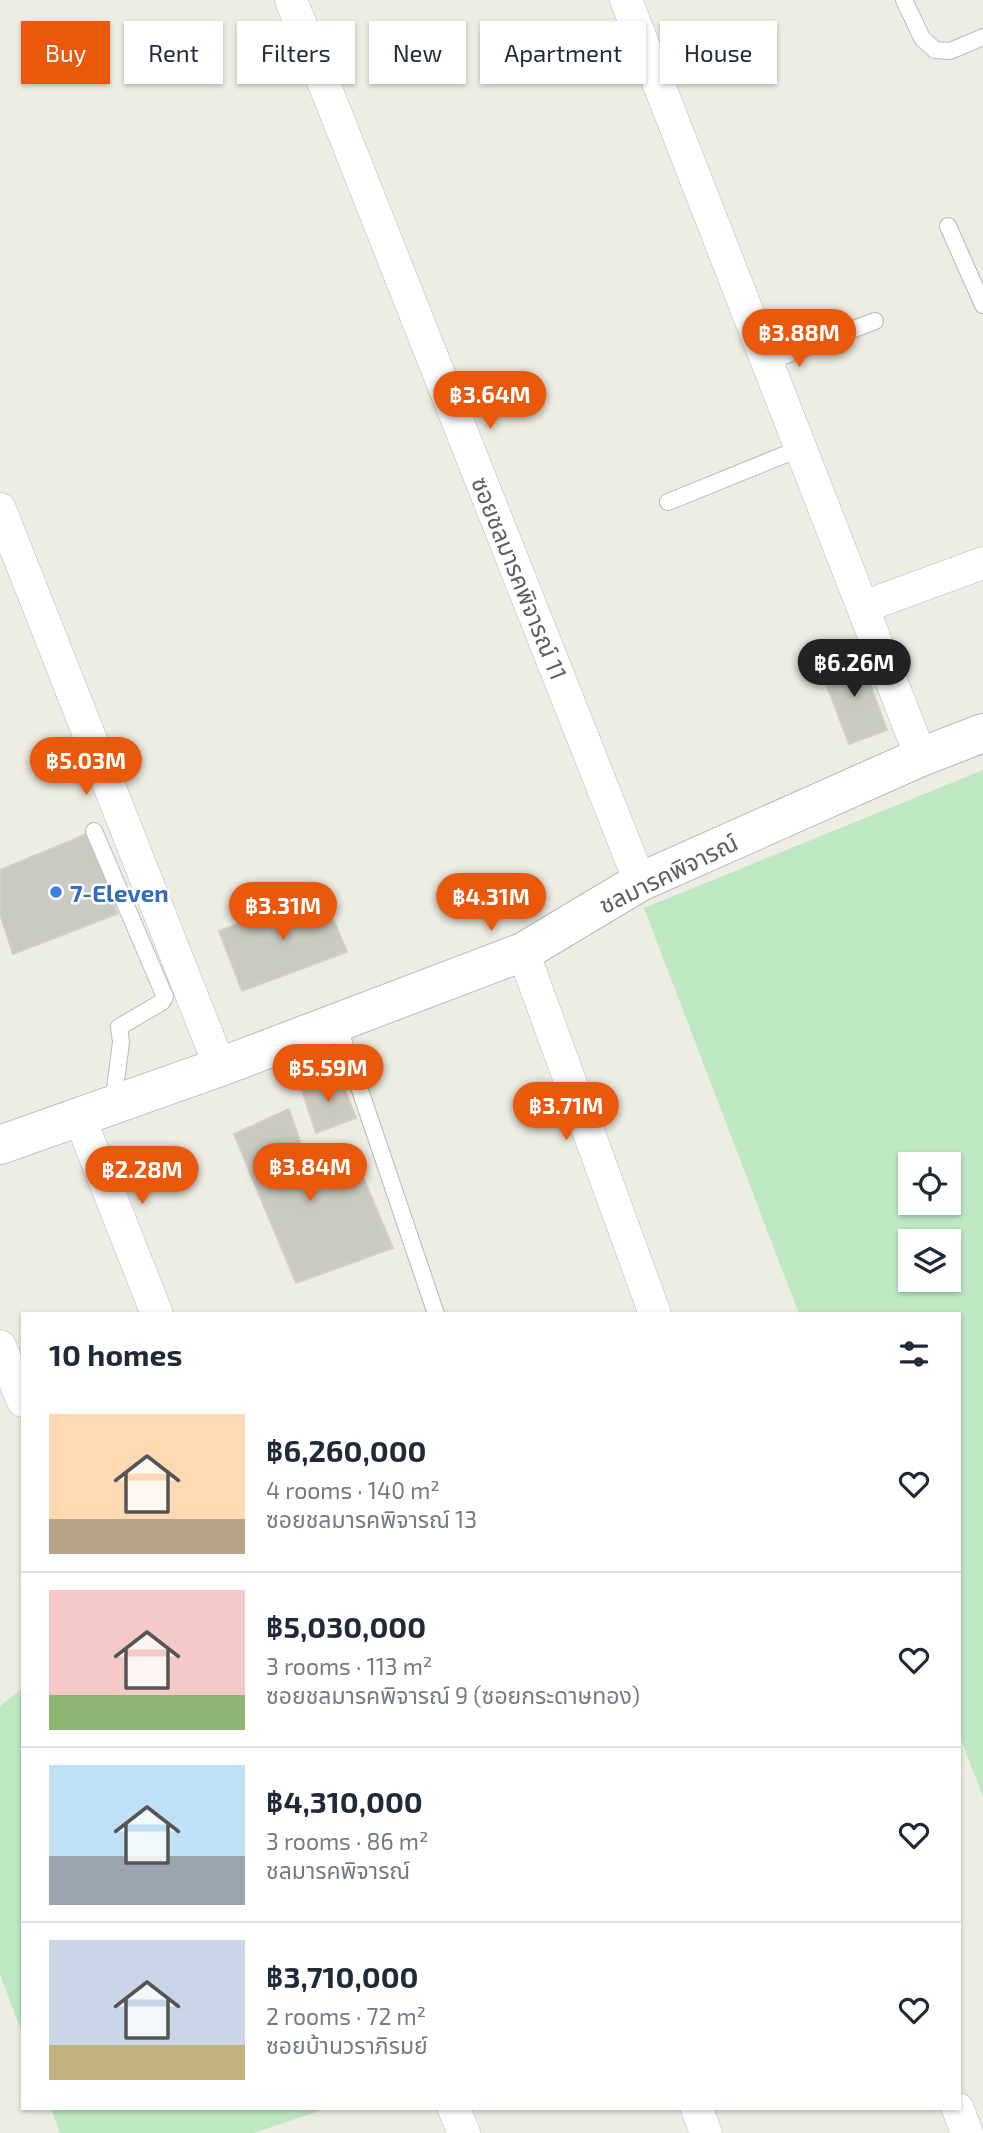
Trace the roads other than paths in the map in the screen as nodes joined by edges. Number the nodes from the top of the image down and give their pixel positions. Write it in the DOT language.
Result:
graph roads {
  1 [pos="291,0"];
  2 [pos="626,0"];
  3 [pos="904,0"];
  4 [pos="983,37"];
  5 [pos="948,226"];
  6 [pos="983,305"];
  7 [pos="875,321"];
  8 [pos="768,362"];
  9 [pos="801,448"];
  10 [pos="668,502"];
  11 [pos="0,509"];
  12 [pos="983,563"];
  13 [pos="863,607"];
  14 [pos="983,733"];
  15 [pos="921,757"];
  16 [pos="93,831"];
  17 [pos="640,882"];
  18 [pos="523,952"];
  19 [pos="337,1022"];
  20 [pos="220,1067"];
  21 [pos="96,1110"];
  22 [pos="0,1144"];
  23 [pos="156,1312"];
  24 [pos="435,1312"];
  25 [pos="654,1312"];
  26 [pos="0,1346"];
  27 [pos="21,1396"];
  28 [pos="454,2110"];
  29 [pos="697,2110"];
  30 [pos="958,2110"];
  31 [pos="464,2133"];
  32 [pos="706,2133"];
  33 [pos="967,2133"];
  1 -- 17 [label="street, ซอยชลมารคพิจารณ์ 11"];
  2 -- 8 [label="street"];
  3 -- 4 [label="lane"];
  5 -- 6 [label="lane"];
  7 -- 8 [label="lane"];
  8 -- 9 [label="street"];
  9 -- 10 [label="lane"];
  9 -- 13 [label="street"];
  11 -- 20 [label="street"];
  12 -- 13 [label="street"];
  13 -- 15 [label="street"];
  14 -- 15 [label="street, ชลมารคพิจารณ์"];
  15 -- 17 [label="street, ชลมารคพิจารณ์"];
  16 -- 21 [label="lane"];
  17 -- 18 [label="street, ชลมารคพิจารณ์"];
  18 -- 19 [label="street, ชลมารคพิจารณ์"];
  18 -- 25 [label="street"];
  19 -- 20 [label="street, ชลมารคพิจารณ์"];
  19 -- 24 [label="lane"];
  20 -- 21 [label="street, ชลมารคพิจารณ์"];
  21 -- 22 [label="street, ชลมารคพิจารณ์"];
  21 -- 23 [label="street"];
  26 -- 27 [label="street"];
  28 -- 31 [label="street"];
  29 -- 32 [label="street"];
  30 -- 33 [label="street"];
}
